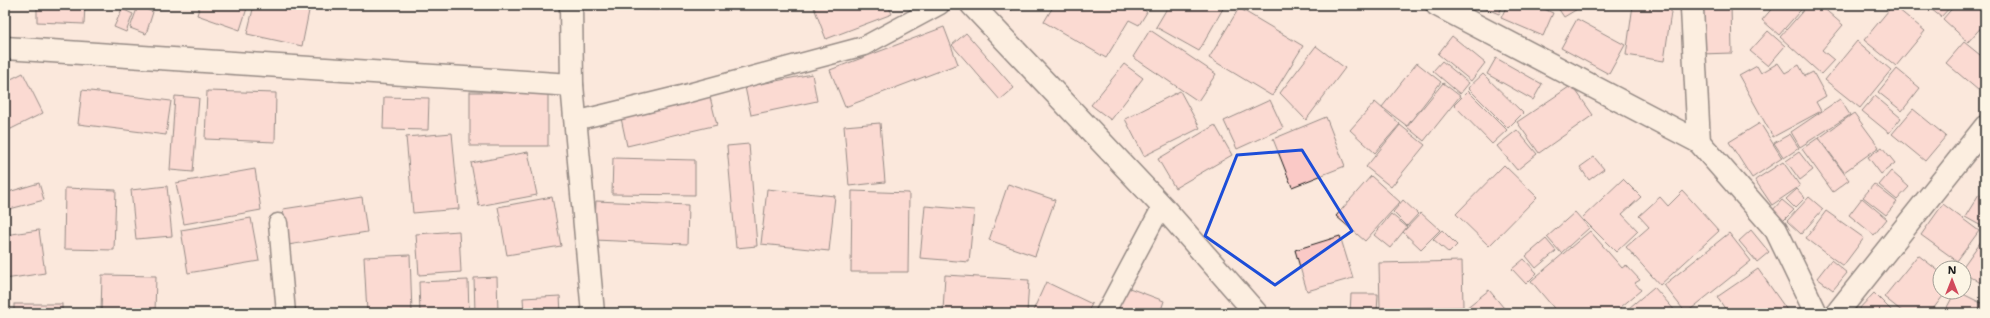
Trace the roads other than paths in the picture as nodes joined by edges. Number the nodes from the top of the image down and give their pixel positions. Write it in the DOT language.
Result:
graph roads {
  1 [pos="571,5"];
  2 [pos="940,5"];
  3 [pos="972,5"];
  4 [pos="1437,5"];
  5 [pos="1694,5"];
  6 [pos="5,48"];
  7 [pos="572,85"];
  8 [pos="575,120"];
  9 [pos="1985,127"];
  10 [pos="1699,142"];
  11 [pos="1162,206"];
  12 [pos="278,223"];
  13 [pos="286,313"];
  14 [pos="593,313"];
  15 [pos="1105,313"];
  16 [pos="1256,313"];
  17 [pos="1816,313"];
  18 [pos="1837,313"];
  1 -- 7 [label="street"];
  2 -- 8 [label="lane"];
  3 -- 11 [label="street"];
  4 -- 10 [label="street"];
  5 -- 10 [label="street"];
  6 -- 7 [label="street"];
  7 -- 8 [label="street"];
  8 -- 14 [label="street"];
  9 -- 18 [label="street"];
  10 -- 17 [label="street"];
  11 -- 15 [label="lane"];
  11 -- 16 [label="street"];
  12 -- 13 [label="lane"];
}
